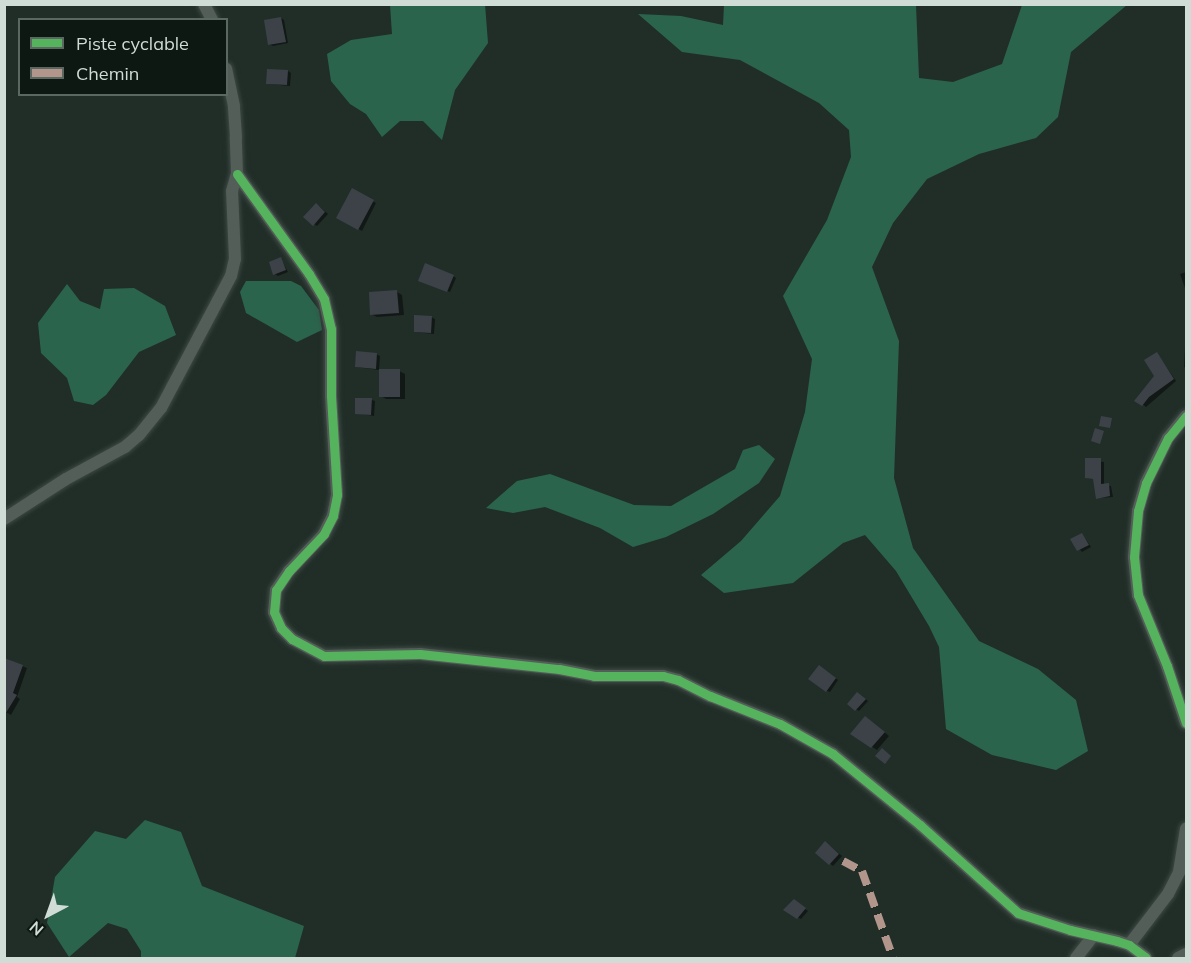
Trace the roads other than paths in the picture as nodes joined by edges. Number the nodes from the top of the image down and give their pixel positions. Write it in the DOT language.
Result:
graph roads {
  1 [pos="204,4"];
  2 [pos="211,18"];
  3 [pos="228,78"];
  4 [pos="237,174"];
  5 [pos="1186,416"];
  6 [pos="4,519"];
  7 [pos="1186,723"];
  8 [pos="1186,829"];
  9 [pos="1094,935"];
  10 [pos="1129,945"];
  11 [pos="1186,954"];
  12 [pos="1073,957"];
  13 [pos="1146,958"];
  14 [pos="1178,958"];
  1 -- 2 [label="street"];
  3 -- 4 [label="street"];
  4 -- 6 [label="street"];
  4 -- 9 [label="street"];
  5 -- 7 [label="street"];
  8 -- 10 [label="street"];
  9 -- 10 [label="street"];
  9 -- 12 [label="street"];
  10 -- 13 [label="street"];
  11 -- 14 [label="street"];
}
